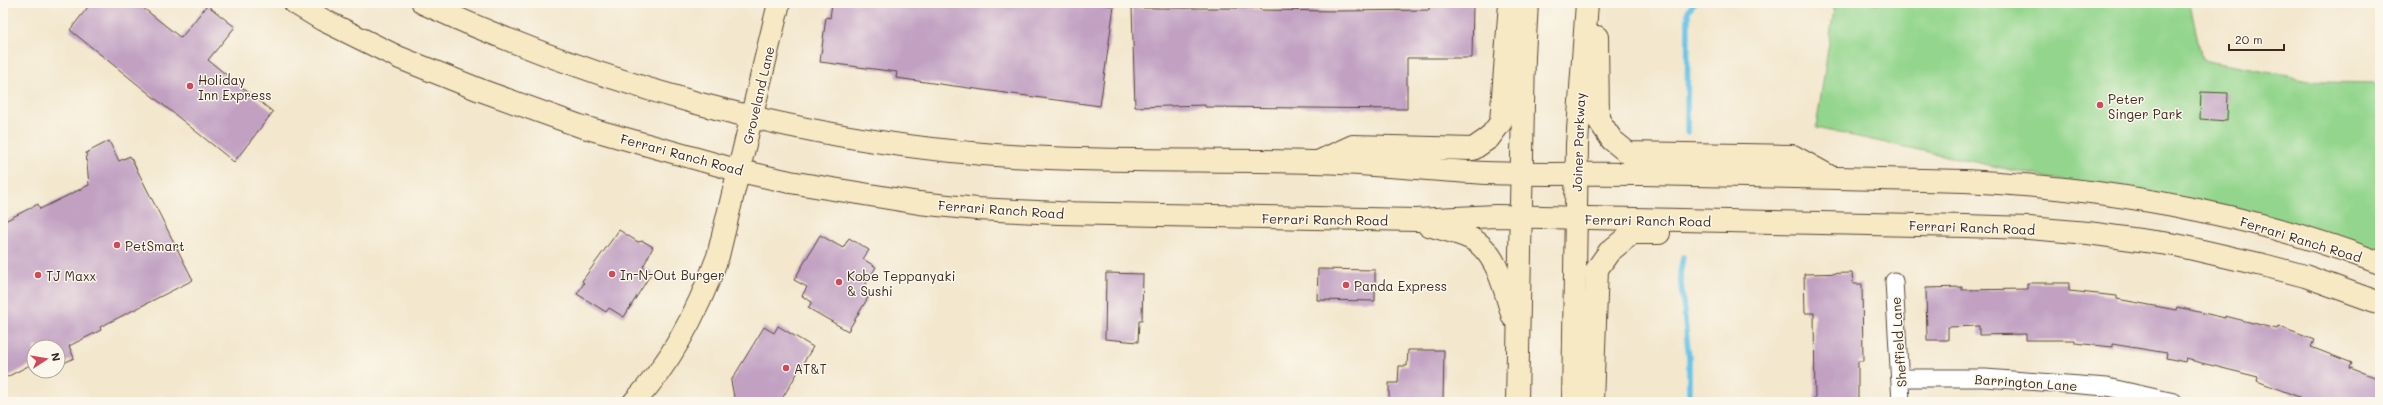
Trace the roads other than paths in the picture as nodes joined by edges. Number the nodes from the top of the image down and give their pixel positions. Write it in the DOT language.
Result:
graph roads {
  1 [pos="295,3"];
  2 [pos="423,3"];
  3 [pos="779,3"];
  4 [pos="1510,3"];
  5 [pos="1527,3"];
  6 [pos="1587,3"];
  7 [pos="1597,3"];
  8 [pos="752,117"];
  9 [pos="1317,162"];
  10 [pos="740,171"];
  11 [pos="1522,173"];
  12 [pos="1576,173"];
  13 [pos="1832,178"];
  14 [pos="1521,217"];
  15 [pos="1576,218"];
  16 [pos="1416,220"];
  17 [pos="1884,224"];
  18 [pos="2380,264"];
  19 [pos="1894,281"];
  20 [pos="2380,303"];
  21 [pos="1518,332"];
  22 [pos="1901,378"];
  23 [pos="634,402"];
  24 [pos="1516,402"];
  25 [pos="1572,402"];
  26 [pos="1592,402"];
  27 [pos="1901,402"];
  28 [pos="2174,402"];
  1 -- 10 [label="main road, Ferrari Ranch Road"];
  2 -- 8 [label="main road, Ferrari Ranch Road"];
  3 -- 8 [label="main road, Groveland Lane"];
  4 -- 9 [label="main road"];
  5 -- 11 [label="main road"];
  6 -- 12 [label="main road, Joiner Parkway"];
  7 -- 13 [label="main road"];
  8 -- 9 [label="main road, Ferrari Ranch Road"];
  8 -- 10 [label="main road, Groveland Lane"];
  9 -- 11 [label="main road, Ferrari Ranch Road"];
  10 -- 16 [label="main road, Ferrari Ranch Road"];
  10 -- 23 [label="main road, Groveland Lane"];
  11 -- 12 [label="main road, Ferrari Ranch Road"];
  11 -- 14 [label="main road"];
  12 -- 13 [label="main road, Ferrari Ranch Road"];
  12 -- 15 [label="main road, Joiner Parkway"];
  13 -- 18 [label="main road, Ferrari Ranch Road"];
  14 -- 15 [label="main road, Ferrari Ranch Road"];
  14 -- 16 [label="main road, Ferrari Ranch Road"];
  14 -- 21 [label="main road"];
  15 -- 17 [label="main road, Ferrari Ranch Road"];
  15 -- 25 [label="main road, Joiner Parkway"];
  16 -- 21 [label="main road"];
  17 -- 20 [label="main road, Ferrari Ranch Road"];
  17 -- 26 [label="main road"];
  19 -- 22 [label="street, Sheffield Lane"];
  21 -- 24 [label="main road"];
  22 -- 27 [label="street, Sheffield Lane"];
  22 -- 28 [label="street, Barrington Lane"];
}
